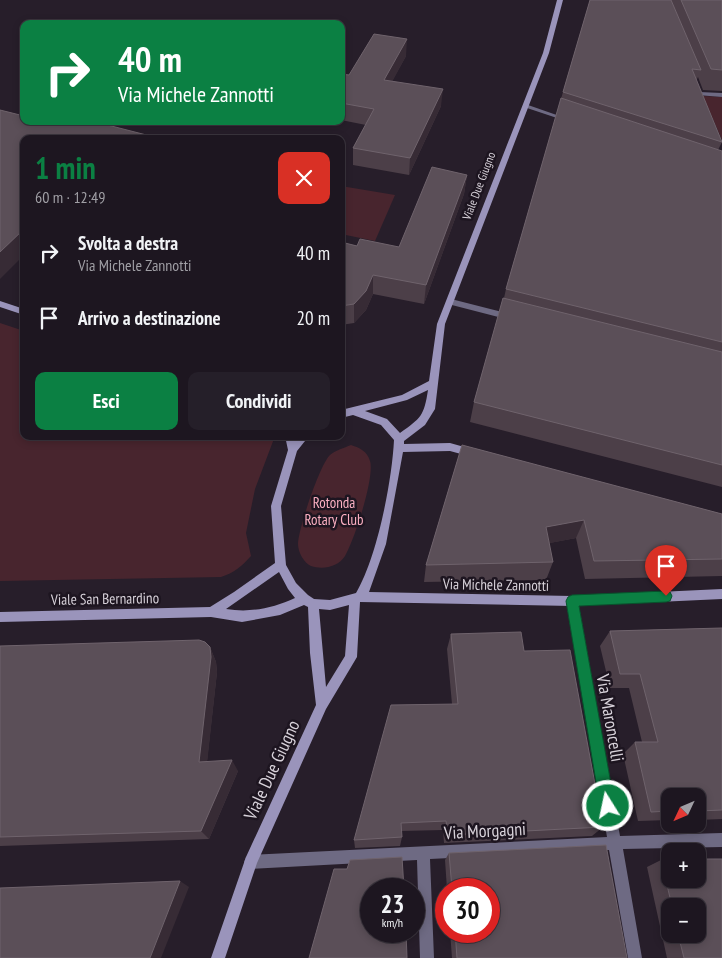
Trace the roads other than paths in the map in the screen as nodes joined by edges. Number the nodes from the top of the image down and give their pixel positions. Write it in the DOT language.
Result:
graph roads {
  1 [pos="560,0"];
  2 [pos="695,86"];
  3 [pos="699,94"];
  4 [pos="722,95"];
  5 [pos="702,102"];
  6 [pos="526,106"];
  7 [pos="573,121"];
  8 [pos="451,302"];
  9 [pos="0,304"];
  10 [pos="20,311"];
  11 [pos="518,319"];
  12 [pos="433,383"];
  13 [pos="353,411"];
  14 [pos="345,413"];
  15 [pos="291,440"];
  16 [pos="301,440"];
  17 [pos="398,444"];
  18 [pos="293,450"];
  19 [pos="478,454"];
  20 [pos="281,566"];
  21 [pos="722,594"];
  22 [pos="358,597"];
  23 [pos="309,601"];
  24 [pos="572,601"];
  25 [pos="211,612"];
  26 [pos="0,617"];
  27 [pos="322,705"];
  28 [pos="722,840"];
  29 [pos="614,843"];
  30 [pos="423,853"];
  31 [pos="251,862"];
  32 [pos="218,958"];
  33 [pos="428,958"];
  34 [pos="635,958"];
  1 -- 6 [label="main road, Viale Due Giugno"];
  2 -- 3 [label="street"];
  3 -- 4 [label="street"];
  3 -- 5 [label="street"];
  6 -- 7 [label="street"];
  6 -- 8 [label="main road, Viale Due Giugno"];
  8 -- 11 [label="street"];
  8 -- 12 [label="main road, Viale Due Giugno"];
  9 -- 10 [label="main road"];
  12 -- 13 [label="main road"];
  12 -- 17 [label="main road, Viale Due Giugno"];
  13 -- 14 [label="main road"];
  13 -- 17 [label="main road"];
  15 -- 18 [label="main road"];
  16 -- 18 [label="main road"];
  17 -- 19 [label="main road"];
  17 -- 22 [label="main road, Viale Due Giugno"];
  18 -- 20 [label="main road"];
  20 -- 23 [label="main road"];
  20 -- 25 [label="main road, Viale San Bernardino"];
  21 -- 24 [label="main road, Via Michele Zannotti"];
  22 -- 23 [label="main road, Via Michele Zannotti"];
  22 -- 24 [label="main road, Via Michele Zannotti"];
  22 -- 27 [label="main road, Viale Due Giugno"];
  23 -- 25 [label="main road, Viale San Bernardino"];
  23 -- 27 [label="main road"];
  24 -- 29 [label="street, Via Maroncelli"];
  25 -- 26 [label="main road, Viale San Bernardino"];
  27 -- 31 [label="main road, Viale Due Giugno"];
  28 -- 29 [label="street, Via Morgagni"];
  29 -- 30 [label="street, Via Morgagni"];
  29 -- 34 [label="street, Via Maroncelli"];
  30 -- 31 [label="street, Via Morgagni"];
  30 -- 33 [label="street"];
  31 -- 32 [label="main road, Viale Due Giugno"];
}
